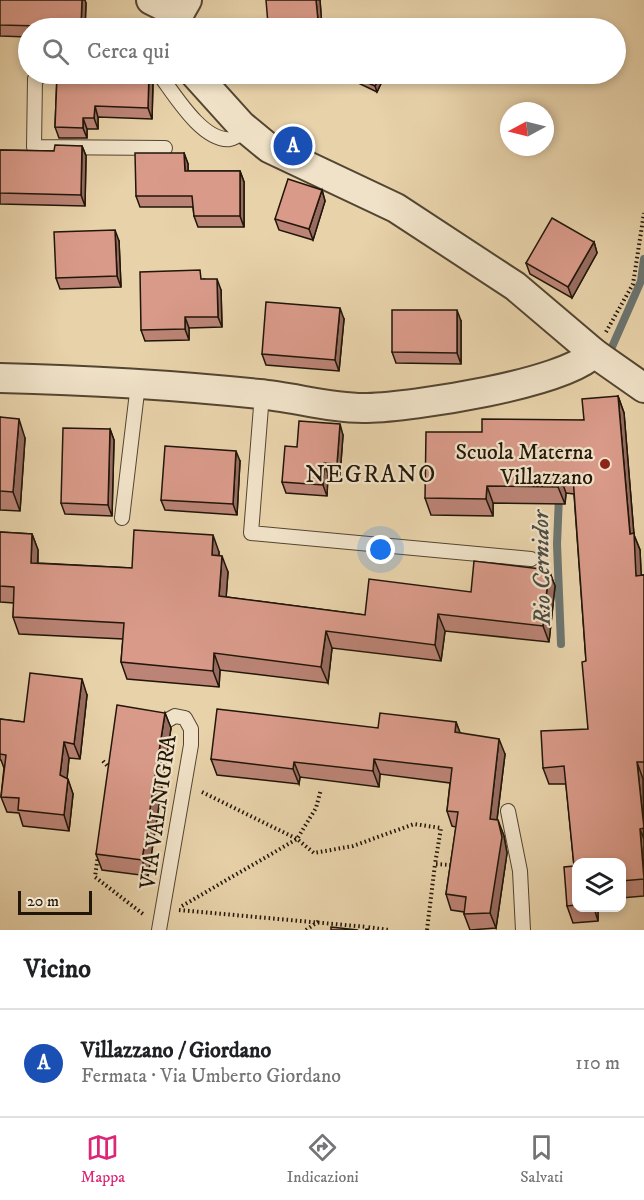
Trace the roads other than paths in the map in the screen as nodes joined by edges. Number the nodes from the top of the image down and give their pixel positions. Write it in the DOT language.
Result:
graph roads {
  1 [pos="151,0"];
  2 [pos="180,14"];
  3 [pos="35,84"];
  4 [pos="167,84"];
  5 [pos="204,84"];
  6 [pos="247,130"];
  7 [pos="165,148"];
  8 [pos="594,353"];
  9 [pos="0,378"];
  10 [pos="138,384"];
  11 [pos="644,388"];
  12 [pos="262,394"];
  13 [pos="122,518"];
  14 [pos="531,559"];
  15 [pos="168,720"];
  16 [pos="508,811"];
  17 [pos="160,929"];
  18 [pos="523,930"];
  1 -- 2 [label="street"];
  3 -- 7 [label="lane"];
  4 -- 6 [label="lane"];
  5 -- 6 [label="street"];
  6 -- 8 [label="street"];
  8 -- 11 [label="street"];
  8 -- 12 [label="street"];
  9 -- 10 [label="street"];
  10 -- 12 [label="street"];
  10 -- 13 [label="lane"];
  12 -- 14 [label="lane"];
  15 -- 17 [label="lane, VIA VALNIGRA"];
  16 -- 18 [label="lane"];
}
